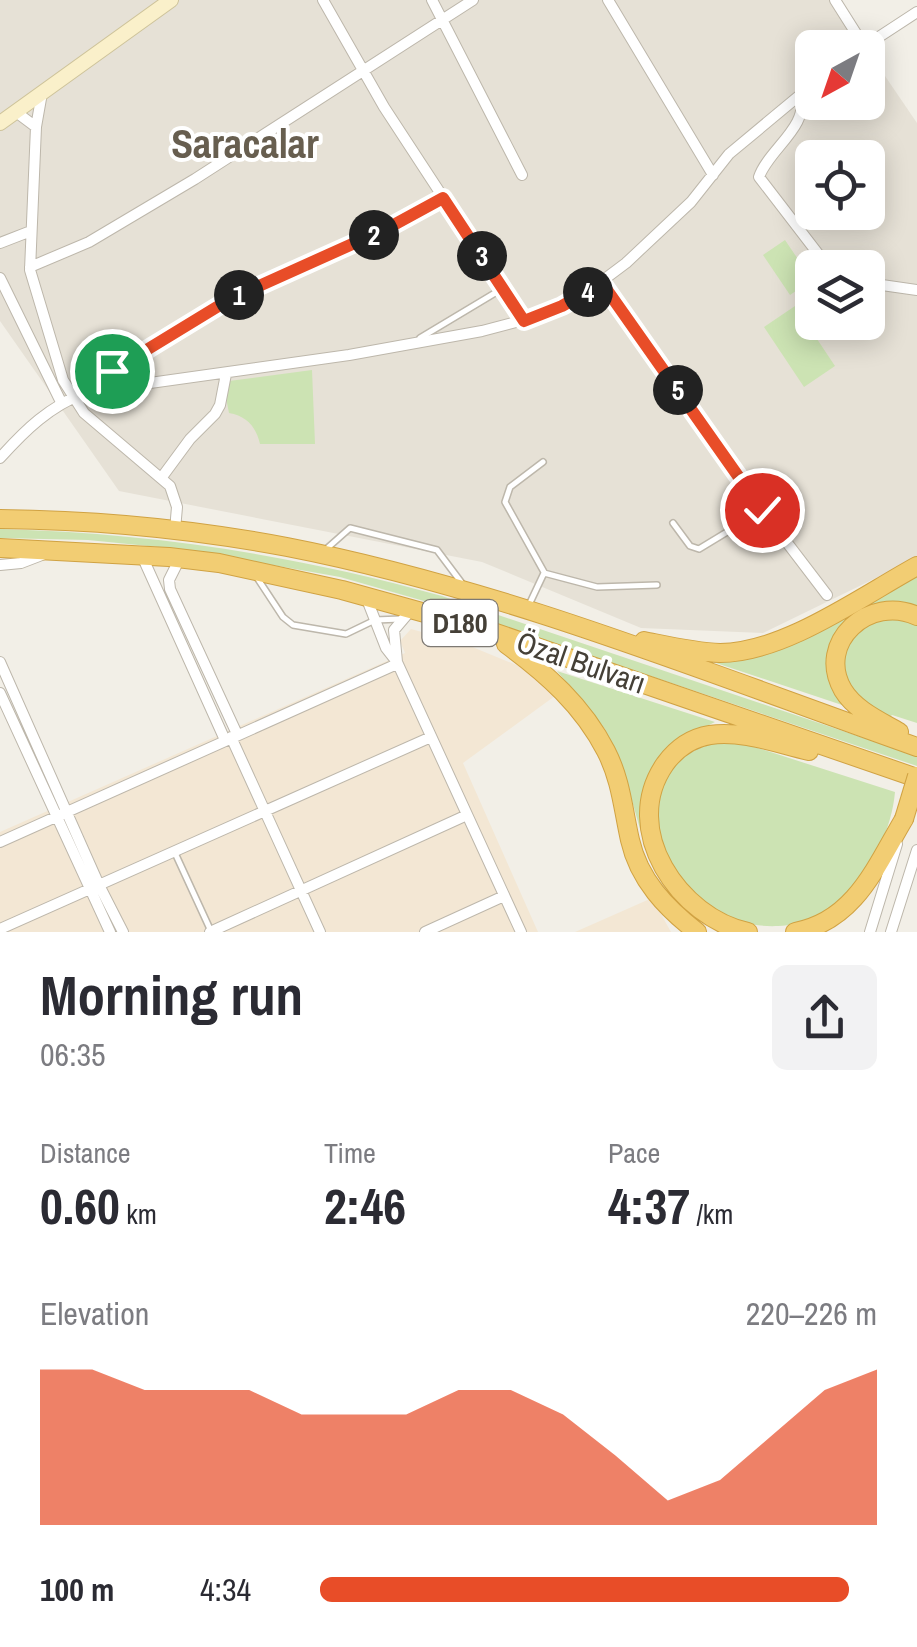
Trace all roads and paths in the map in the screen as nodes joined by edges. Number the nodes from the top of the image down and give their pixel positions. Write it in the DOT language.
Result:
graph roads {
  1 [pos="171,0"];
  2 [pos="323,0"];
  3 [pos="432,0"];
  4 [pos="473,0"];
  5 [pos="608,0"];
  6 [pos="835,0"];
  7 [pos="148,6"];
  8 [pos="917,12"];
  9 [pos="442,19"];
  10 [pos="853,30"];
  11 [pos="885,33"];
  12 [pos="362,70"];
  13 [pos="42,93"];
  14 [pos="795,100"];
  15 [pos="16,112"];
  16 [pos="799,120"];
  17 [pos="0,123"];
  18 [pos="36,127"];
  19 [pos="713,174"];
  20 [pos="522,175"];
  21 [pos="443,198"];
  22 [pos="31,231"];
  23 [pos="0,243"];
  24 [pos="815,250"];
  25 [pos="30,267"];
  26 [pos="0,278"];
  27 [pos="602,283"];
  28 [pos="885,285"];
  29 [pos="503,288"];
  30 [pos="917,290"];
  31 [pos="524,321"];
  32 [pos="415,343"];
  33 [pos="226,374"];
  34 [pos="94,390"];
  35 [pos="67,400"];
  36 [pos="0,458"];
  37 [pos="543,462"];
  38 [pos="162,478"];
  39 [pos="762,510"];
  40 [pos="0,519"];
  41 [pos="673,523"];
  42 [pos="175,530"];
  43 [pos="0,548"];
  44 [pos="55,549"];
  45 [pos="320,554"];
  46 [pos="142,555"];
  47 [pos="180,558"];
  48 [pos="0,565"];
  49 [pos="917,566"];
  50 [pos="251,570"];
  51 [pos="544,573"];
  52 [pos="657,584"];
  53 [pos="468,594"];
  54 [pos="827,595"];
  55 [pos="366,596"];
  56 [pos="526,611"];
  57 [pos="407,614"];
  58 [pos="917,616"];
  59 [pos="375,620"];
  60 [pos="590,630"];
  61 [pos="490,632"];
  62 [pos="0,662"];
  63 [pos="397,663"];
  64 [pos="0,694"];
  65 [pos="231,737"];
  66 [pos="431,737"];
  67 [pos="917,745"];
  68 [pos="914,777"];
  69 [pos="266,810"];
  70 [pos="61,814"];
  71 [pos="467,815"];
  72 [pos="904,819"];
  73 [pos="0,842"];
  74 [pos="917,850"];
  75 [pos="174,851"];
  76 [pos="94,887"];
  77 [pos="302,891"];
  78 [pos="504,896"];
  79 [pos="0,929"];
  80 [pos="110,932"];
  81 [pos="123,932"];
  82 [pos="211,932"];
  83 [pos="320,932"];
  84 [pos="425,932"];
  85 [pos="521,932"];
  86 [pos="697,932"];
  87 [pos="748,932"];
  88 [pos="795,932"];
  89 [pos="870,932"];
  90 [pos="891,932"];
  1 -- 7 [label="street"];
  2 -- 12 [label="street"];
  3 -- 9 [label="street"];
  4 -- 9 [label="street"];
  5 -- 19 [label="street"];
  6 -- 10 [label="street"];
  7 -- 13 [label="street"];
  8 -- 11 [label="street"];
  9 -- 12 [label="street"];
  9 -- 20 [label="street"];
  12 -- 21 [label="street"];
  12 -- 25 [label="street"];
  13 -- 15 [label="street"];
  13 -- 18 [label="street"];
  14 -- 19 [label="street"];
  15 -- 17 [label="street"];
  15 -- 18 [label="street"];
  16 -- 24 [label="street"];
  18 -- 22 [label="street"];
  19 -- 27 [label="street"];
  21 -- 29 [label="street"];
  21 -- 34 [label="street"];
  22 -- 23 [label="street"];
  22 -- 25 [label="street"];
  25 -- 35 [label="street"];
  26 -- 35 [label="street"];
  27 -- 31 [label="street"];
  27 -- 39 [label="street"];
  28 -- 30 [label="street"];
  29 -- 31 [label="street"];
  29 -- 32 [label="lane"];
  31 -- 32 [label="street"];
  32 -- 33 [label="street"];
  33 -- 34 [label="street"];
  33 -- 38 [label="street"];
  34 -- 35 [label="street"];
  35 -- 36 [label="street"];
  35 -- 38 [label="street"];
  37 -- 51 [label="lane"];
  38 -- 42 [label="street"];
  39 -- 41 [label="lane"];
  39 -- 54 [label="street"];
  40 -- 42 [label="highway, Özal Bulvarı / D180"];
  42 -- 45 [label="highway, Özal Bulvarı / D180"];
  43 -- 44 [label="highway, Özal Bulvarı / D180"];
  44 -- 46 [label="highway, Özal Bulvarı / D180"];
  44 -- 48 [label="street"];
  45 -- 53 [label="highway, Özal Bulvarı / D180"];
  45 -- 53 [label="lane"];
  46 -- 47 [label="highway, Özal Bulvarı / D180"];
  46 -- 65 [label="street"];
  47 -- 50 [label="highway, Özal Bulvarı / D180"];
  47 -- 65 [label="street"];
  49 -- 60 [label="highway"];
  50 -- 55 [label="highway, Özal Bulvarı / D180"];
  50 -- 59 [label="lane"];
  51 -- 52 [label="lane"];
  51 -- 56 [label="lane"];
  53 -- 56 [label="highway, Özal Bulvarı / D180"];
  55 -- 57 [label="highway, Özal Bulvarı / D180"];
  55 -- 59 [label="street"];
  56 -- 60 [label="highway, Özal Bulvarı / D180"];
  57 -- 59 [label="lane"];
  57 -- 61 [label="highway, Özal Bulvarı / D180"];
  57 -- 63 [label="street"];
  58 -- 67 [label="highway"];
  59 -- 63 [label="street"];
  60 -- 67 [label="highway, Özal Bulvarı / D180"];
  61 -- 68 [label="highway, Özal Bulvarı / D180"];
  61 -- 86 [label="highway"];
  62 -- 70 [label="street"];
  63 -- 65 [label="street"];
  63 -- 66 [label="street"];
  64 -- 70 [label="street"];
  65 -- 69 [label="street"];
  65 -- 70 [label="street"];
  66 -- 69 [label="street"];
  66 -- 71 [label="street"];
  68 -- 72 [label="highway, bridge"];
  68 -- 87 [label="highway"];
  69 -- 75 [label="street"];
  69 -- 77 [label="street"];
  70 -- 73 [label="street"];
  70 -- 76 [label="street"];
  71 -- 77 [label="street"];
  71 -- 78 [label="street"];
  72 -- 88 [label="highway"];
  72 -- 89 [label="street"];
  74 -- 90 [label="street"];
  75 -- 76 [label="street"];
  75 -- 82 [label="lane"];
  76 -- 79 [label="street"];
  76 -- 80 [label="street"];
  76 -- 81 [label="street"];
  77 -- 82 [label="street"];
  77 -- 83 [label="street"];
  78 -- 84 [label="street"];
  78 -- 85 [label="street"];
}
